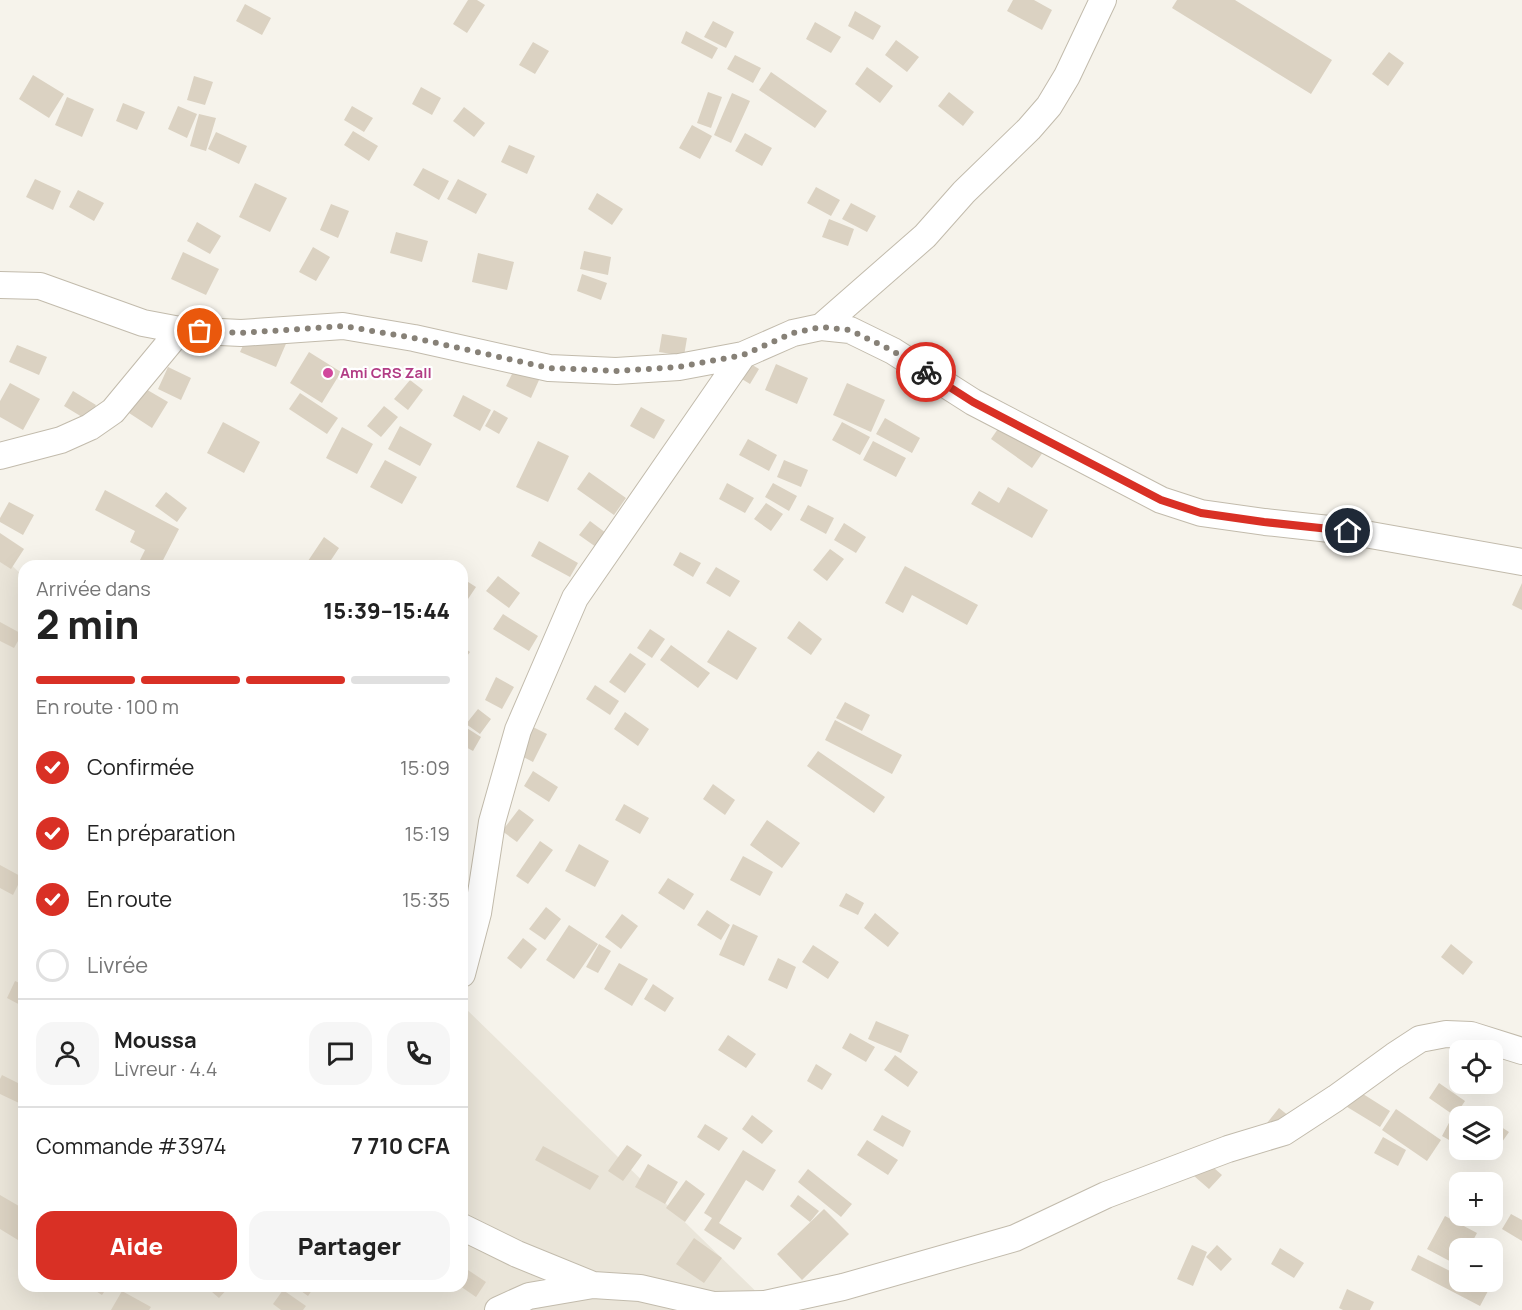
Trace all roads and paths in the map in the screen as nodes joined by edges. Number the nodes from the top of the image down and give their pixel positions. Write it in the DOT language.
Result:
graph roads {
  1 [pos="1103,0"];
  2 [pos="0,285"];
  3 [pos="821,327"];
  4 [pos="180,330"];
  5 [pos="743,355"];
  6 [pos="0,456"];
  7 [pos="1522,562"];
  8 [pos="468,951"];
  9 [pos="1522,1051"];
  10 [pos="468,1230"];
  11 [pos="593,1285"];
  12 [pos="498,1310"];
  1 -- 3 [label="street"];
  2 -- 4 [label="street"];
  3 -- 5 [label="street"];
  3 -- 7 [label="street"];
  4 -- 5 [label="street"];
  4 -- 6 [label="street"];
  5 -- 8 [label="street"];
  9 -- 11 [label="street"];
  10 -- 11 [label="street"];
  11 -- 12 [label="street"];
}
